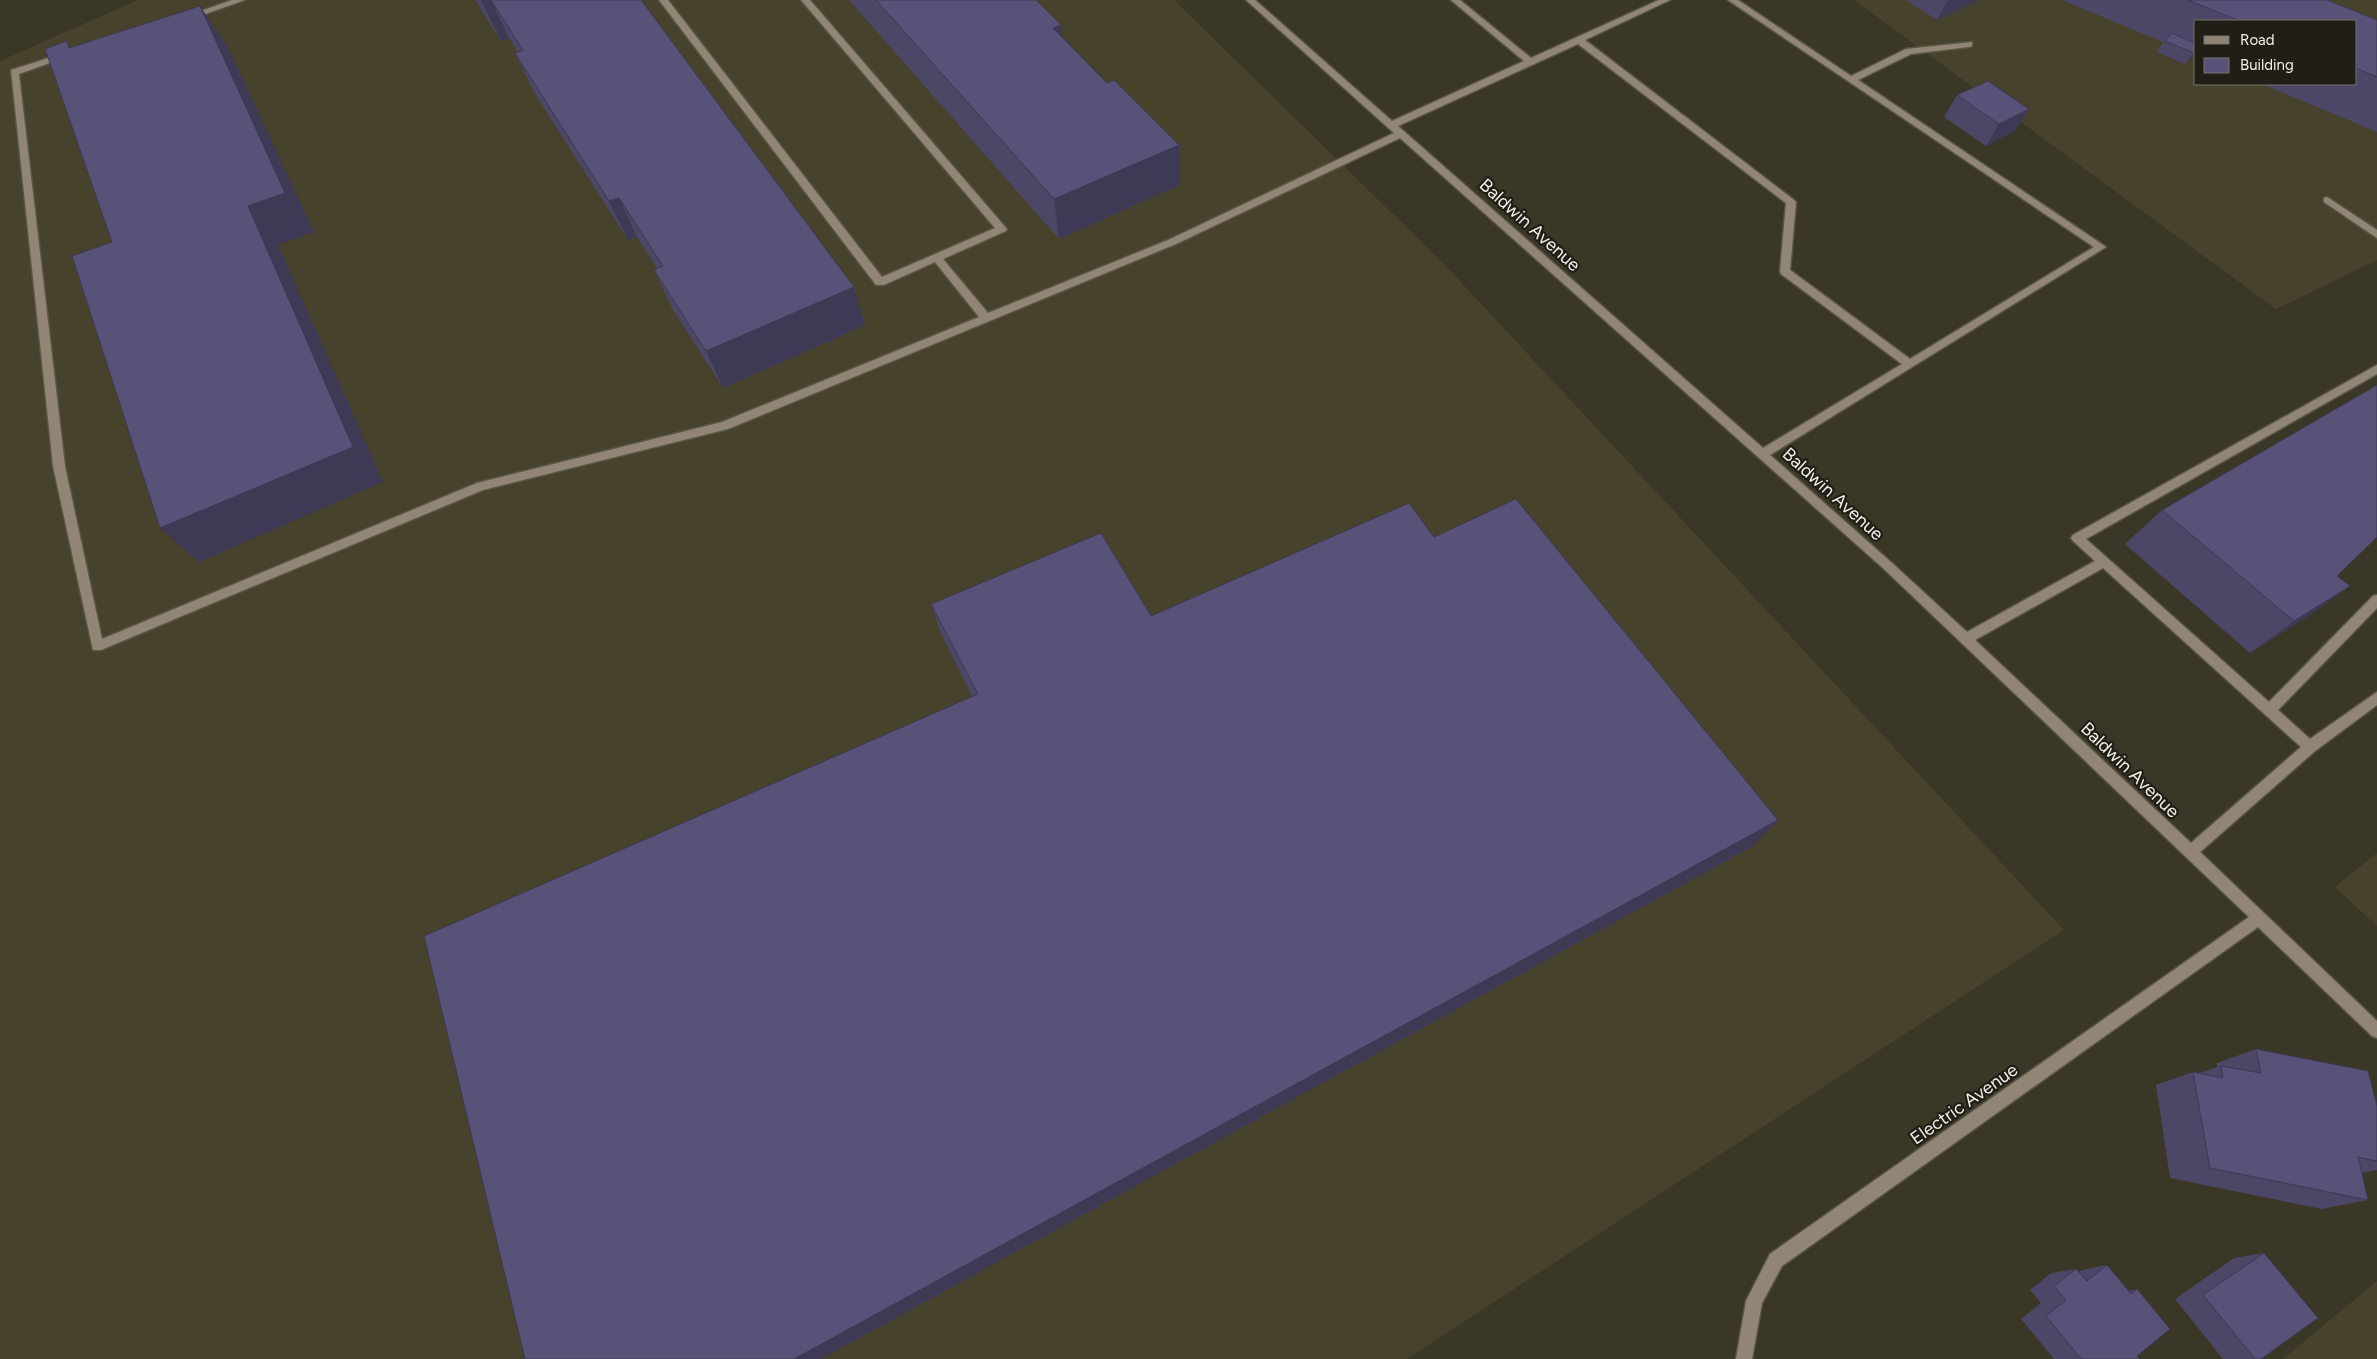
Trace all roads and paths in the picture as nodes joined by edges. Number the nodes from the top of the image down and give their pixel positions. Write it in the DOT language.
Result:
graph roads {
  1 [pos="241,0"];
  2 [pos="663,0"];
  3 [pos="805,0"];
  4 [pos="1250,0"];
  5 [pos="1455,0"];
  6 [pos="1666,0"];
  7 [pos="1732,0"];
  8 [pos="175,21"];
  9 [pos="1579,40"];
  10 [pos="1969,44"];
  11 [pos="70,54"];
  12 [pos="1530,62"];
  13 [pos="1850,80"];
  14 [pos="1396,130"];
  15 [pos="2327,200"];
  16 [pos="2377,235"];
  17 [pos="936,258"];
  18 [pos="986,318"];
  19 [pos="1910,364"];
  20 [pos="2377,370"];
  21 [pos="1763,454"];
  22 [pos="2104,562"];
  23 [pos="2377,600"];
  24 [pos="1966,639"];
  25 [pos="2377,698"];
  26 [pos="2269,711"];
  27 [pos="2310,747"];
  28 [pos="2190,852"];
  29 [pos="2259,918"];
  30 [pos="2377,1032"];
  31 [pos="1744,1359"];
  1 -- 8 [label="street"];
  2 -- 17 [label="street"];
  3 -- 17 [label="street"];
  4 -- 14 [label="street, Baldwin Avenue"];
  5 -- 12 [label="street"];
  6 -- 9 [label="street"];
  7 -- 13 [label="street"];
  9 -- 12 [label="street"];
  9 -- 19 [label="street"];
  10 -- 13 [label="street"];
  11 -- 18 [label="street"];
  12 -- 14 [label="street"];
  13 -- 19 [label="street"];
  14 -- 18 [label="street"];
  14 -- 21 [label="street, Baldwin Avenue"];
  15 -- 16 [label="street"];
  17 -- 18 [label="street"];
  19 -- 21 [label="street"];
  20 -- 22 [label="street"];
  21 -- 24 [label="street, Baldwin Avenue"];
  22 -- 24 [label="street"];
  22 -- 26 [label="street"];
  23 -- 26 [label="street"];
  24 -- 28 [label="street, Baldwin Avenue"];
  25 -- 27 [label="street"];
  26 -- 27 [label="street"];
  27 -- 28 [label="street"];
  28 -- 29 [label="street, Baldwin Avenue"];
  29 -- 30 [label="street, Baldwin Avenue"];
  29 -- 31 [label="street, Electric Avenue"];
}
